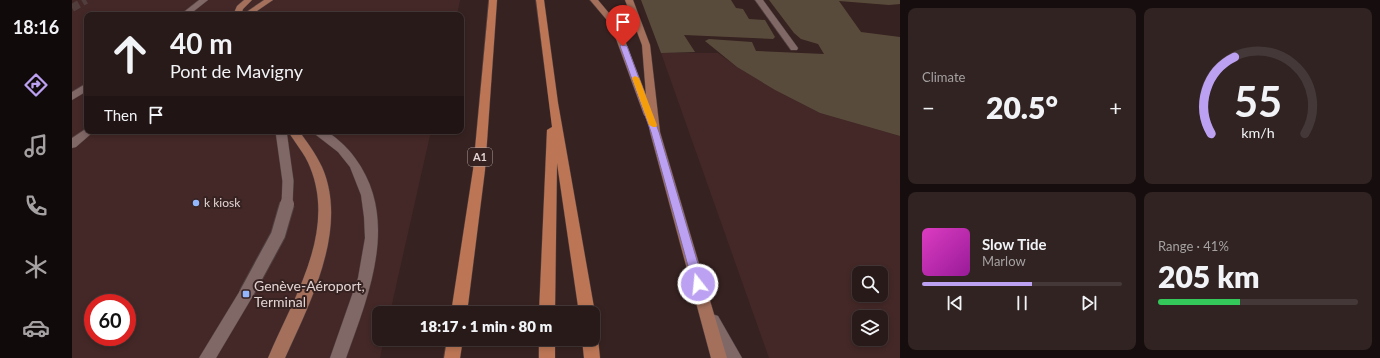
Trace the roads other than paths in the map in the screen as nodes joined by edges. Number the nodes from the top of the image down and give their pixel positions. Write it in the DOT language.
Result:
graph roads {
  1 [pos="204,0"];
  2 [pos="248,0"];
  3 [pos="269,0"];
  4 [pos="493,0"];
  5 [pos="540,0"];
  6 [pos="594,0"];
  7 [pos="629,0"];
  8 [pos="759,0"];
  9 [pos="188,12"];
  10 [pos="238,12"];
  11 [pos="251,12"];
  12 [pos="794,48"];
  13 [pos="84,88"];
  14 [pos="72,97"];
  15 [pos="553,103"];
  16 [pos="655,132"];
  17 [pos="84,134"];
  18 [pos="282,134"];
  19 [pos="295,134"];
  20 [pos="321,134"];
  21 [pos="72,144"];
  22 [pos="460,306"];
  23 [pos="548,306"];
  24 [pos="586,306"];
  25 [pos="706,312"];
  26 [pos="454,346"];
  27 [pos="547,346"];
  28 [pos="591,346"];
  29 [pos="207,358"];
  30 [pos="276,358"];
  31 [pos="338,358"];
  32 [pos="452,358"];
  33 [pos="546,358"];
  34 [pos="592,358"];
  35 [pos="719,358"];
  36 [pos="734,358"];
  1 -- 9 [label="street"];
  2 -- 10 [label="main road"];
  3 -- 11 [label="main road"];
  4 -- 22 [label="highway, A1"];
  5 -- 15 [label="highway"];
  6 -- 16 [label="main road"];
  7 -- 16 [label="main road"];
  8 -- 12 [label="street"];
  13 -- 14 [label="street"];
  15 -- 23 [label="highway"];
  15 -- 24 [label="highway"];
  16 -- 25 [label="main road"];
  17 -- 21 [label="street"];
  18 -- 29 [label="street, bridge"];
  19 -- 30 [label="main road"];
  20 -- 31 [label="street"];
  25 -- 35 [label="main road"];
  25 -- 36 [label="street"];
  26 -- 32 [label="highway"];
  27 -- 33 [label="highway"];
  28 -- 34 [label="highway"];
}
